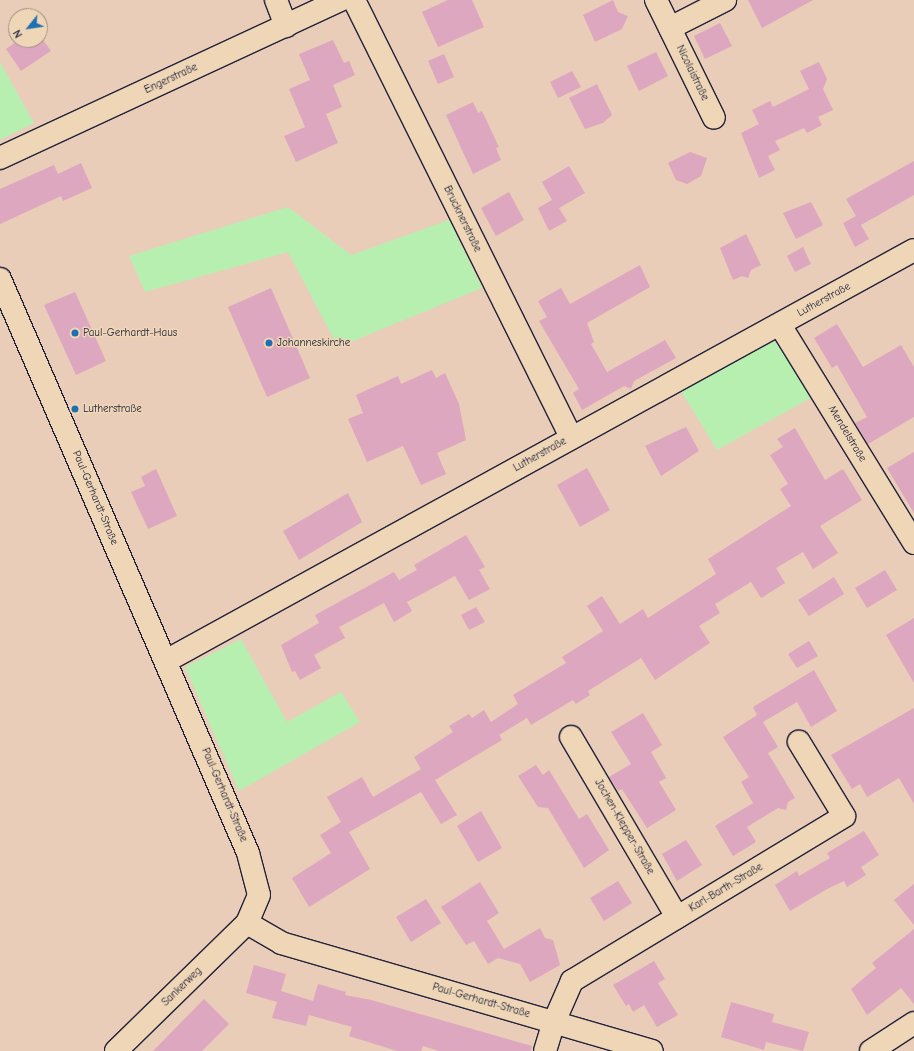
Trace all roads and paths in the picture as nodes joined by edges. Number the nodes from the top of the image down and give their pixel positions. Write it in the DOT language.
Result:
graph roads {
  1 [pos="276,0"];
  2 [pos="341,0"];
  3 [pos="354,0"];
  4 [pos="656,0"];
  5 [pos="725,0"];
  6 [pos="286,26"];
  7 [pos="670,28"];
  8 [pos="714,118"];
  9 [pos="0,158"];
  10 [pos="914,250"];
  11 [pos="0,279"];
  12 [pos="780,324"];
  13 [pos="571,437"];
  14 [pos="913,539"];
  15 [pos="166,661"];
  16 [pos="571,737"];
  17 [pos="799,742"];
  18 [pos="677,917"];
  19 [pos="247,923"];
  20 [pos="554,1022"];
  21 [pos="914,1023"];
  22 [pos="116,1051"];
  23 [pos="546,1051"];
  24 [pos="652,1051"];
  25 [pos="871,1051"];
  1 -- 6 [label="street"];
  2 -- 6 [label="street, Engerstraße"];
  3 -- 13 [label="street, Brucknerstraße"];
  4 -- 7 [label="street, Nicolaistraße"];
  5 -- 7 [label="street"];
  6 -- 9 [label="street, Engerstraße"];
  7 -- 8 [label="street, Nicolaistraße"];
  10 -- 12 [label="street, Lutherstraße"];
  11 -- 15 [label="street, Paul-Gerhardt-Straße"];
  12 -- 13 [label="street, Lutherstraße"];
  12 -- 14 [label="street, Mendelstraße"];
  13 -- 15 [label="street, Lutherstraße"];
  15 -- 19 [label="street, Paul-Gerhardt-Straße"];
  16 -- 18 [label="street, Jochen-Klepper-Straße"];
  17 -- 18 [label="street, Karl-Barth-Straße"];
  18 -- 20 [label="street, Karl-Barth-Straße"];
  19 -- 20 [label="street, Paul-Gerhardt-Straße"];
  19 -- 22 [label="street, Sankerweg"];
  20 -- 23 [label="street, Karl-Barth-Straße"];
  20 -- 24 [label="street, Paul-Gerhardt-Straße"];
  21 -- 25 [label="street"];
}
